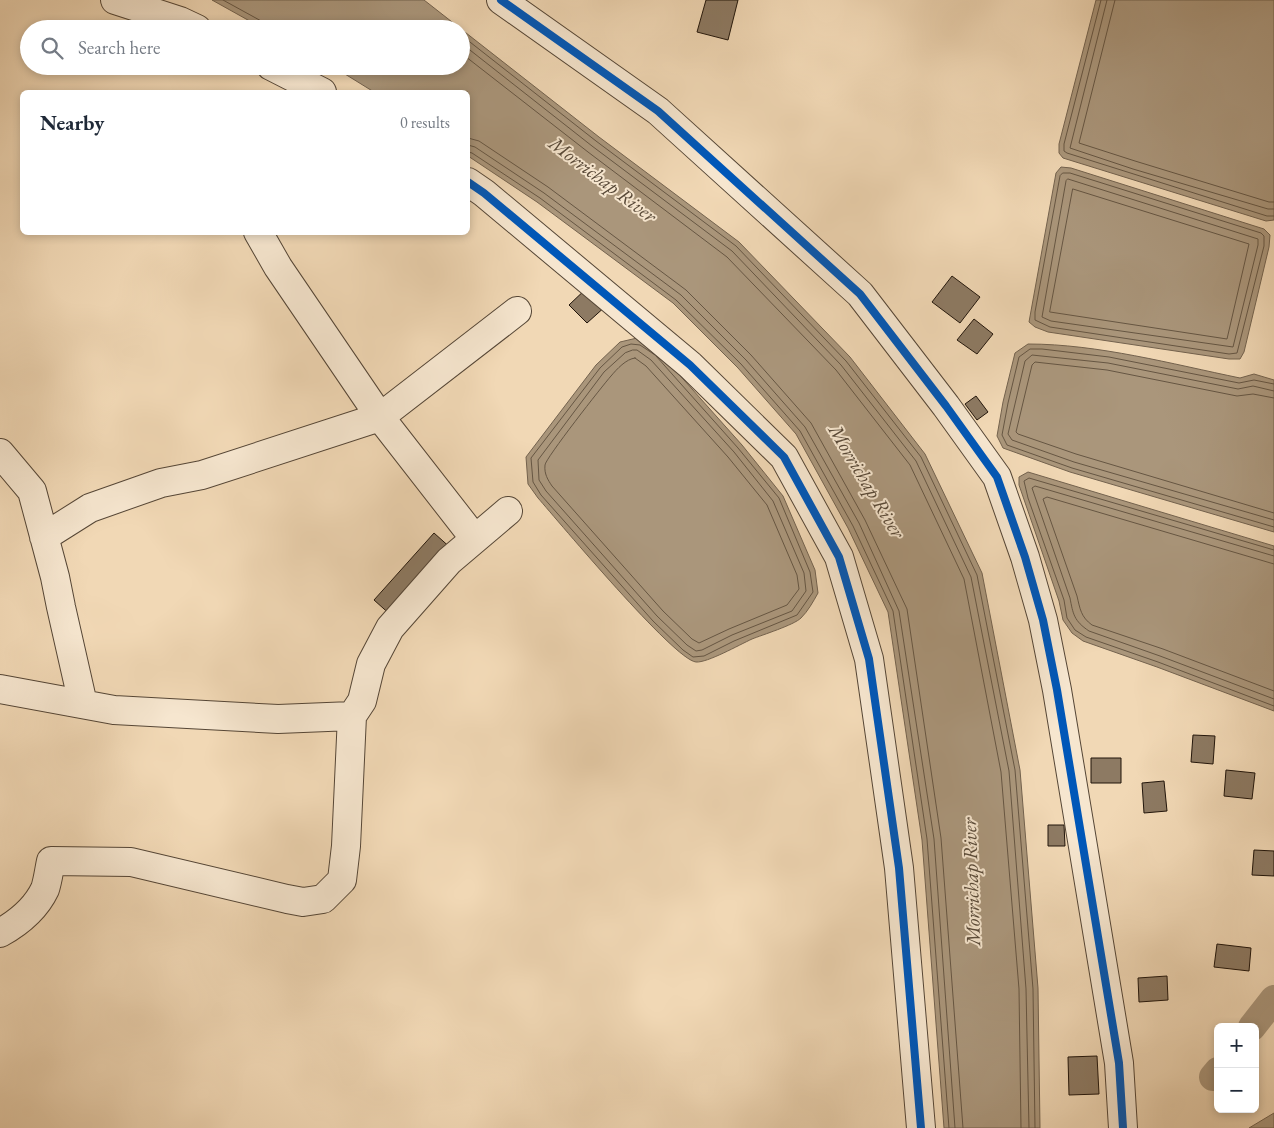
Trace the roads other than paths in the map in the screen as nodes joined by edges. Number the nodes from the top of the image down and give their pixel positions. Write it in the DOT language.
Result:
graph roads {
  1 [pos="115,0"];
  2 [pos="501,0"];
  3 [pos="180,20"];
  4 [pos="288,75"];
  5 [pos="318,90"];
  6 [pos="470,183"];
  7 [pos="260,235"];
  8 [pos="517,311"];
  9 [pos="380,417"];
  10 [pos="0,453"];
  11 [pos="508,511"];
  12 [pos="44,537"];
  13 [pos="475,539"];
  14 [pos="0,690"];
  15 [pos="83,704"];
  16 [pos="352,716"];
  17 [pos="0,933"];
  18 [pos="921,1128"];
  19 [pos="1123,1128"];
  1 -- 3 [label="street"];
  2 -- 19 [label="street"];
  4 -- 5 [label="street"];
  6 -- 18 [label="street"];
  7 -- 9 [label="street"];
  8 -- 9 [label="street"];
  9 -- 12 [label="street"];
  9 -- 13 [label="street"];
  10 -- 12 [label="street"];
  11 -- 13 [label="street"];
  12 -- 15 [label="street"];
  13 -- 16 [label="street"];
  14 -- 15 [label="street"];
  15 -- 16 [label="street"];
  16 -- 17 [label="street"];
}
